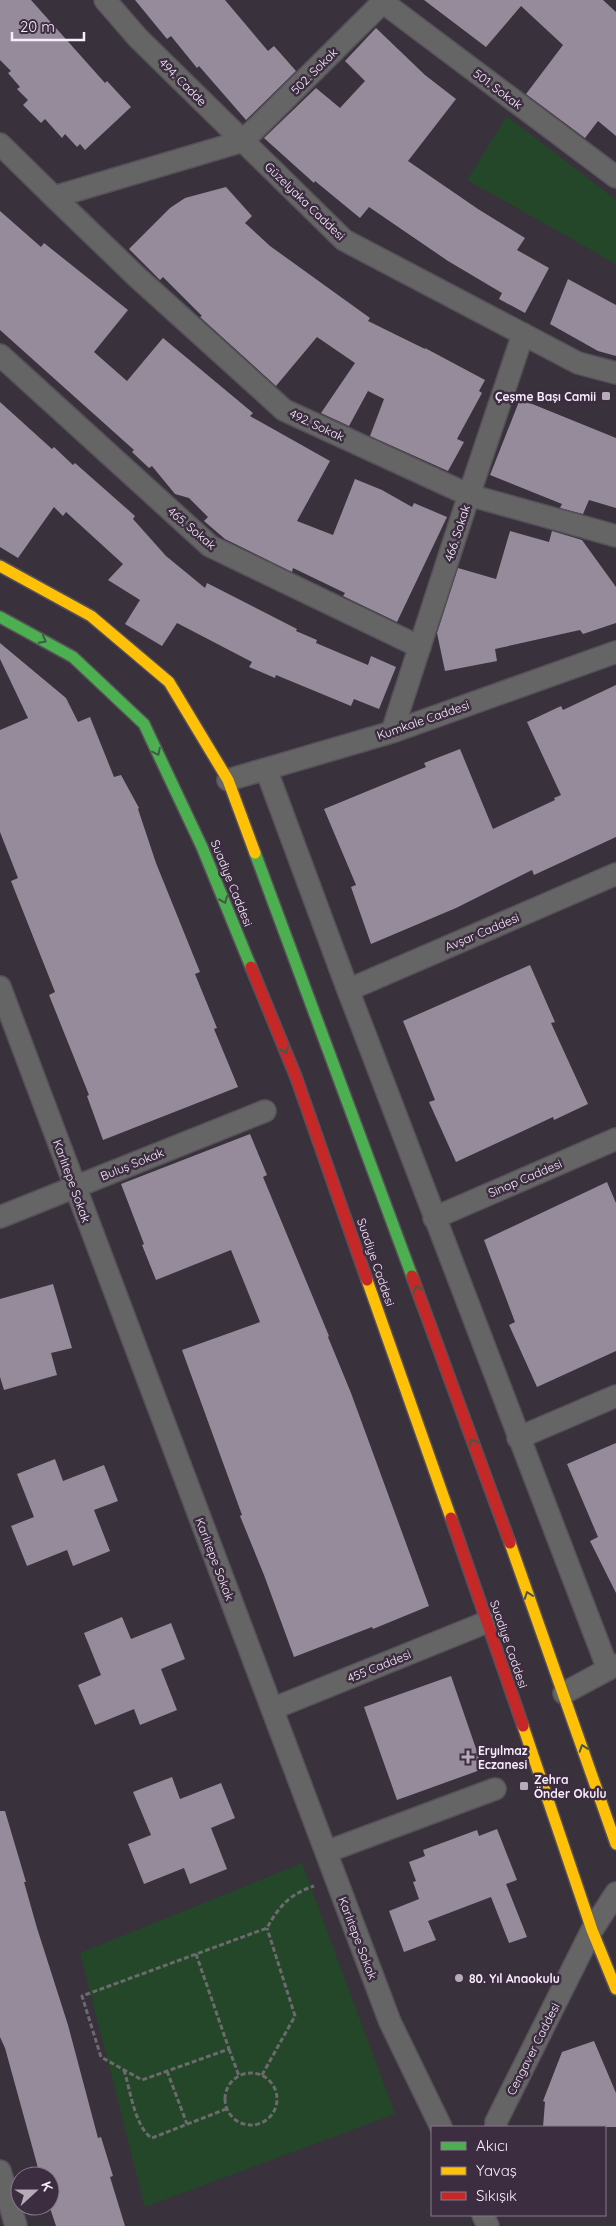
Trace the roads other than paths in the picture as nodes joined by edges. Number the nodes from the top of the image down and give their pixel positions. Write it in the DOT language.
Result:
graph roads {
  1 [pos="105,0"];
  2 [pos="383,1"];
  3 [pos="243,141"];
  4 [pos="0,144"];
  5 [pos="616,177"];
  6 [pos="54,197"];
  7 [pos="523,334"];
  8 [pos="0,355"];
  9 [pos="616,373"];
  10 [pos="468,495"];
  11 [pos="616,536"];
  12 [pos="0,566"];
  13 [pos="0,617"];
  14 [pos="420,647"];
  15 [pos="616,652"];
  16 [pos="392,732"];
  17 [pos="266,769"];
  18 [pos="228,780"];
  19 [pos="616,874"];
  20 [pos="0,987"];
  21 [pos="348,990"];
  22 [pos="265,1111"];
  23 [pos="616,1139"];
  24 [pos="74,1187"];
  25 [pos="0,1217"];
  26 [pos="434,1218"];
  27 [pos="616,1396"];
  28 [pos="518,1438"];
  29 [pos="487,1622"];
  30 [pos="612,1667"];
  31 [pos="564,1693"];
  32 [pos="272,1709"];
  33 [pos="495,1789"];
  34 [pos="616,1844"];
  35 [pos="326,1852"];
  36 [pos="616,1893"];
  37 [pos="592,1930"];
  38 [pos="616,1989"];
  39 [pos="441,2126"];
  40 [pos="496,2126"];
  41 [pos="0,2171"];
  42 [pos="9,2211"];
  1 -- 3 [label="street, 494. Cadde"];
  2 -- 3 [label="street, 502. Sokak"];
  2 -- 5 [label="street, 501. Sokak"];
  3 -- 6 [label="street"];
  3 -- 7 [label="street, Güzelyaka Caddesi"];
  4 -- 6 [label="street"];
  6 -- 10 [label="street, 492. Sokak"];
  7 -- 9 [label="street, Güzelyaka Caddesi"];
  7 -- 10 [label="street, 466. Sokak"];
  8 -- 14 [label="street, 465. Sokak"];
  10 -- 11 [label="street, 492. Sokak"];
  10 -- 14 [label="street, 466. Sokak"];
  12 -- 18 [label="main road"];
  13 -- 29 [label="main road, Suadiye Caddesi, one-way"];
  14 -- 16 [label="street, 466. Sokak"];
  15 -- 16 [label="street, Kumkale Caddesi"];
  16 -- 17 [label="street, Kumkale Caddesi"];
  17 -- 18 [label="street, Kumkale Caddesi"];
  17 -- 21 [label="street"];
  31 -- 18 [label="main road, one-way"];
  19 -- 21 [label="street, Avşar Caddesi"];
  20 -- 24 [label="street, Karlıtepe Sokak"];
  21 -- 26 [label="street"];
  22 -- 24 [label="street, Buluş Sokak"];
  23 -- 26 [label="street, Sinop Caddesi"];
  24 -- 25 [label="street, Buluş Sokak"];
  24 -- 32 [label="street, Karlıtepe Sokak"];
  26 -- 28 [label="street"];
  27 -- 28 [label="street"];
  28 -- 30 [label="street"];
  29 -- 32 [label="street, 455 Caddesi"];
  29 -- 37 [label="main road, Suadiye Caddesi"];
  30 -- 31 [label="street"];
  34 -- 31 [label="main road, one-way"];
  32 -- 35 [label="street, Karlıtepe Sokak"];
  33 -- 35 [label="street"];
  35 -- 39 [label="street, Karlıtepe Sokak"];
  36 -- 37 [label="street, Cengaver Caddesi"];
  37 -- 38 [label="main road, Suadiye Caddesi"];
  37 -- 40 [label="street, Cengaver Caddesi"];
  41 -- 42 [label="street"];
}
